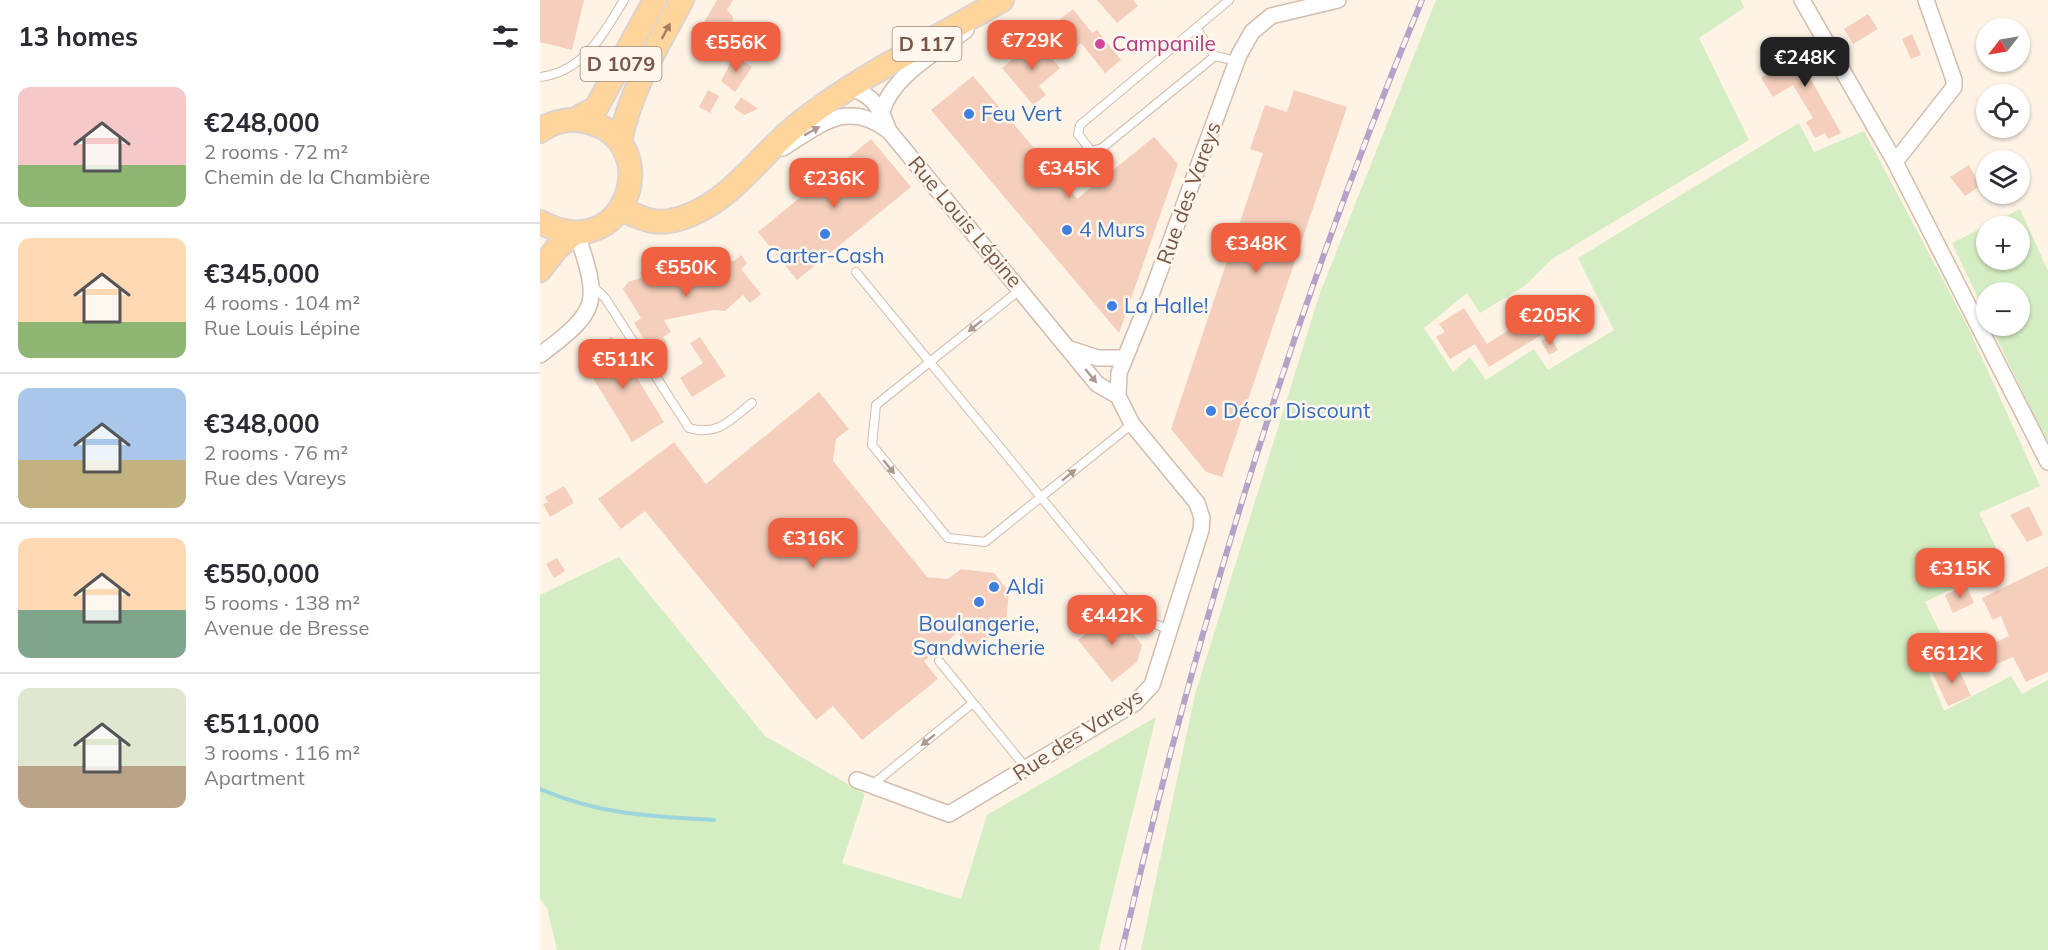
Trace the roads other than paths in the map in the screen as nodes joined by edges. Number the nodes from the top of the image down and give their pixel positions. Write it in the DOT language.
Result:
graph roads {
  1 [pos="624,0"];
  2 [pos="655,0"];
  3 [pos="682,0"];
  4 [pos="1002,0"];
  5 [pos="1006,0"];
  6 [pos="1229,0"];
  7 [pos="1338,0"];
  8 [pos="1802,0"];
  9 [pos="1926,0"];
  10 [pos="1294,5"];
  11 [pos="1196,28"];
  12 [pos="1215,56"];
  13 [pos="1237,61"];
  14 [pos="540,77"];
  15 [pos="851,88"];
  16 [pos="882,112"];
  17 [pos="576,119"];
  18 [pos="540,131"];
  19 [pos="889,131"];
  20 [pos="620,142"];
  21 [pos="1895,162"];
  22 [pos="746,174"];
  23 [pos="621,209"];
  24 [pos="540,222"];
  25 [pos="575,234"];
  26 [pos="540,270"];
  27 [pos="856,272"];
  28 [pos="592,285"];
  29 [pos="1021,289"];
  30 [pos="1070,349"];
  31 [pos="540,355"];
  32 [pos="1124,358"];
  33 [pos="930,362"];
  34 [pos="1118,396"];
  35 [pos="752,403"];
  36 [pos="1132,424"];
  37 [pos="2048,462"];
  38 [pos="1041,498"];
  39 [pos="1170,630"];
  40 [pos="939,661"];
  41 [pos="973,702"];
  42 [pos="1027,769"];
  43 [pos="864,783"];
  1 -- 14 [label="lane"];
  2 -- 17 [label="main road, D 1079"];
  20 -- 3 [label="main road, D 1079, one-way"];
  4 -- 15 [label="main road, D 117"];
  5 -- 16 [label="street"];
  6 -- 11 [label="lane"];
  7 -- 10 [label="street, Rue des Vareys"];
  8 -- 21 [label="street"];
  9 -- 21 [label="street"];
  10 -- 13 [label="street, Rue des Vareys"];
  11 -- 12 [label="lane"];
  11 -- 12 [label="lane"];
  12 -- 13 [label="lane"];
  13 -- 32 [label="street, Rue des Vareys"];
  15 -- 16 [label="street"];
  15 -- 22 [label="main road, D 117"];
  16 -- 19 [label="street, Rue Louis Lépine"];
  17 -- 18 [label="main road"];
  17 -- 20 [label="main road"];
  22 -- 19 [label="street, one-way"];
  19 -- 29 [label="street, Rue Louis Lépine"];
  20 -- 23 [label="main road"];
  21 -- 37 [label="street"];
  22 -- 23 [label="main road, D 117"];
  23 -- 25 [label="main road"];
  24 -- 25 [label="main road"];
  25 -- 26 [label="main road"];
  25 -- 28 [label="street"];
  27 -- 33 [label="lane"];
  28 -- 31 [label="street"];
  28 -- 35 [label="lane"];
  29 -- 30 [label="street, Rue Louis Lépine"];
  29 -- 33 [label="lane, one-way"];
  30 -- 32 [label="street"];
  30 -- 34 [label="street, Rue Louis Lépine, one-way"];
  32 -- 34 [label="street, Rue des Vareys"];
  33 -- 38 [label="lane"];
  33 -- 38 [label="lane, one-way"];
  34 -- 36 [label="street, Rue des Vareys"];
  38 -- 36 [label="lane, one-way"];
  36 -- 39 [label="street, Rue des Vareys"];
  38 -- 39 [label="lane"];
  39 -- 42 [label="street, Rue des Vareys"];
  40 -- 41 [label="lane"];
  41 -- 42 [label="lane"];
  41 -- 43 [label="lane, one-way"];
  42 -- 43 [label="street, Rue des Vareys"];
}
